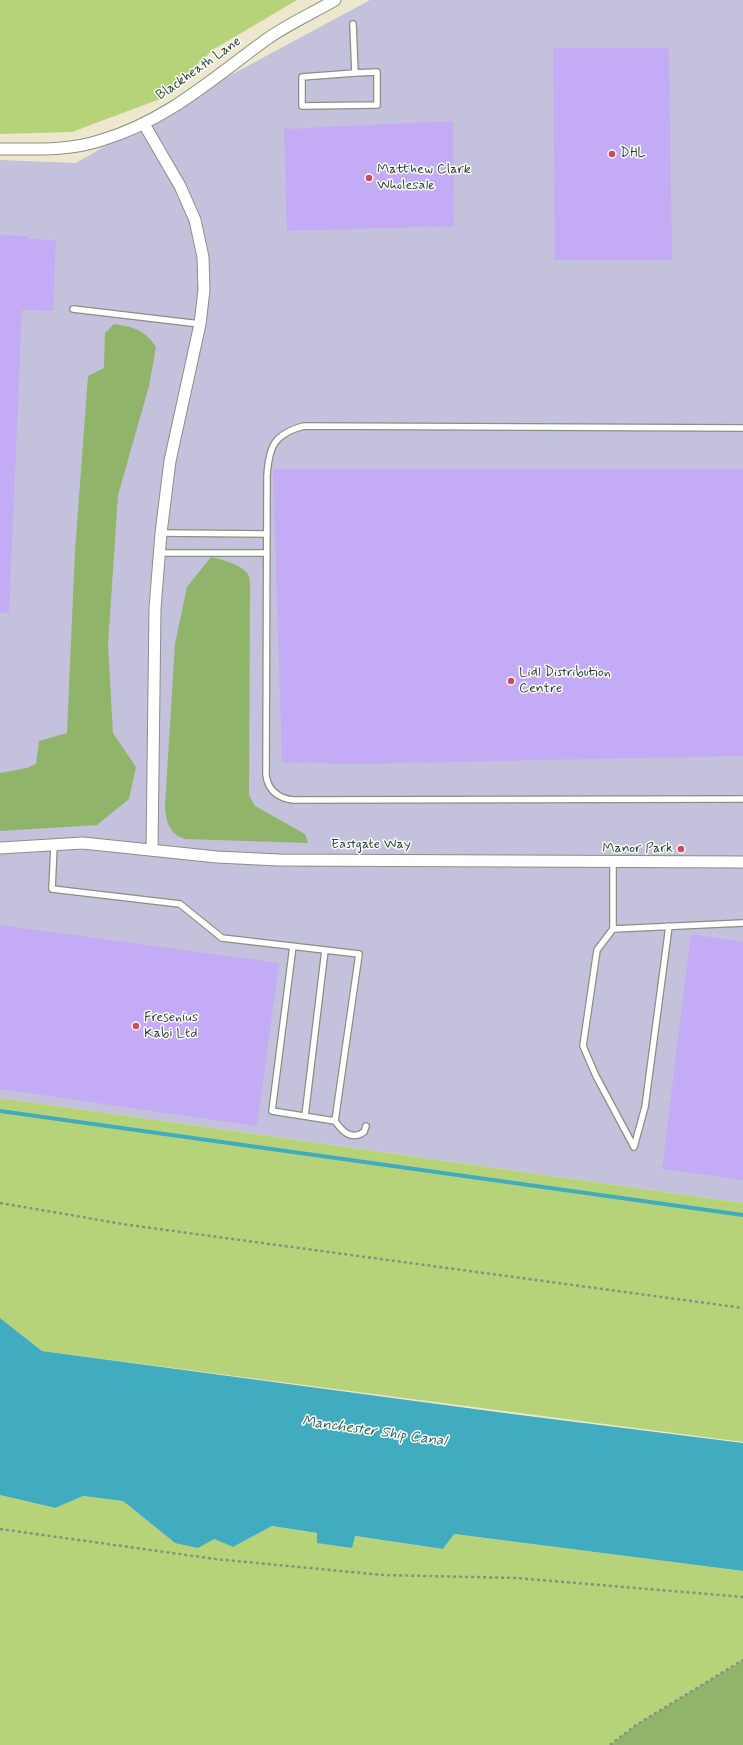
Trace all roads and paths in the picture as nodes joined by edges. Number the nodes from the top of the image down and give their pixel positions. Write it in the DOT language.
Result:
graph roads {
  1 [pos="335,0"];
  2 [pos="353,24"];
  3 [pos="355,73"];
  4 [pos="144,124"];
  5 [pos="0,150"];
  6 [pos="73,309"];
  7 [pos="200,324"];
  8 [pos="743,428"];
  9 [pos="160,533"];
  10 [pos="267,534"];
  11 [pos="159,553"];
  12 [pos="267,553"];
  13 [pos="743,799"];
  14 [pos="54,845"];
  15 [pos="0,848"];
  16 [pos="152,850"];
  17 [pos="613,861"];
  18 [pos="743,862"];
  19 [pos="743,923"];
  20 [pos="669,926"];
  21 [pos="613,929"];
  22 [pos="293,946"];
  23 [pos="325,950"];
  24 [pos="305,1116"];
  25 [pos="335,1121"];
  26 [pos="366,1126"];
  27 [pos="0,1203"];
  28 [pos="743,1308"];
  29 [pos="0,1529"];
  30 [pos="743,1597"];
  31 [pos="743,1660"];
  32 [pos="610,1745"];
  1 -- 4 [label="street, Blackheath Lane"];
  2 -- 3 [label="lane"];
  3 -- 3 [label="lane"];
  4 -- 5 [label="street, Blackheath Lane"];
  4 -- 7 [label="street"];
  6 -- 7 [label="lane"];
  7 -- 9 [label="street"];
  8 -- 10 [label="lane"];
  9 -- 10 [label="lane"];
  9 -- 11 [label="street"];
  10 -- 12 [label="lane"];
  11 -- 12 [label="lane"];
  11 -- 16 [label="street"];
  12 -- 13 [label="lane"];
  14 -- 15 [label="street, Eastgate Way"];
  14 -- 16 [label="street, Eastgate Way"];
  14 -- 22 [label="lane"];
  16 -- 17 [label="street, Eastgate Way"];
  17 -- 18 [label="street, Eastgate Way"];
  17 -- 21 [label="lane"];
  19 -- 20 [label="lane"];
  20 -- 21 [label="lane"];
  20 -- 21 [label="lane"];
  22 -- 23 [label="lane"];
  22 -- 24 [label="lane"];
  23 -- 24 [label="lane"];
  23 -- 25 [label="lane"];
  24 -- 25 [label="lane"];
  25 -- 26 [label="lane"];
  27 -- 28 [label="path"];
  29 -- 30 [label="path"];
  31 -- 32 [label="path"];
}
